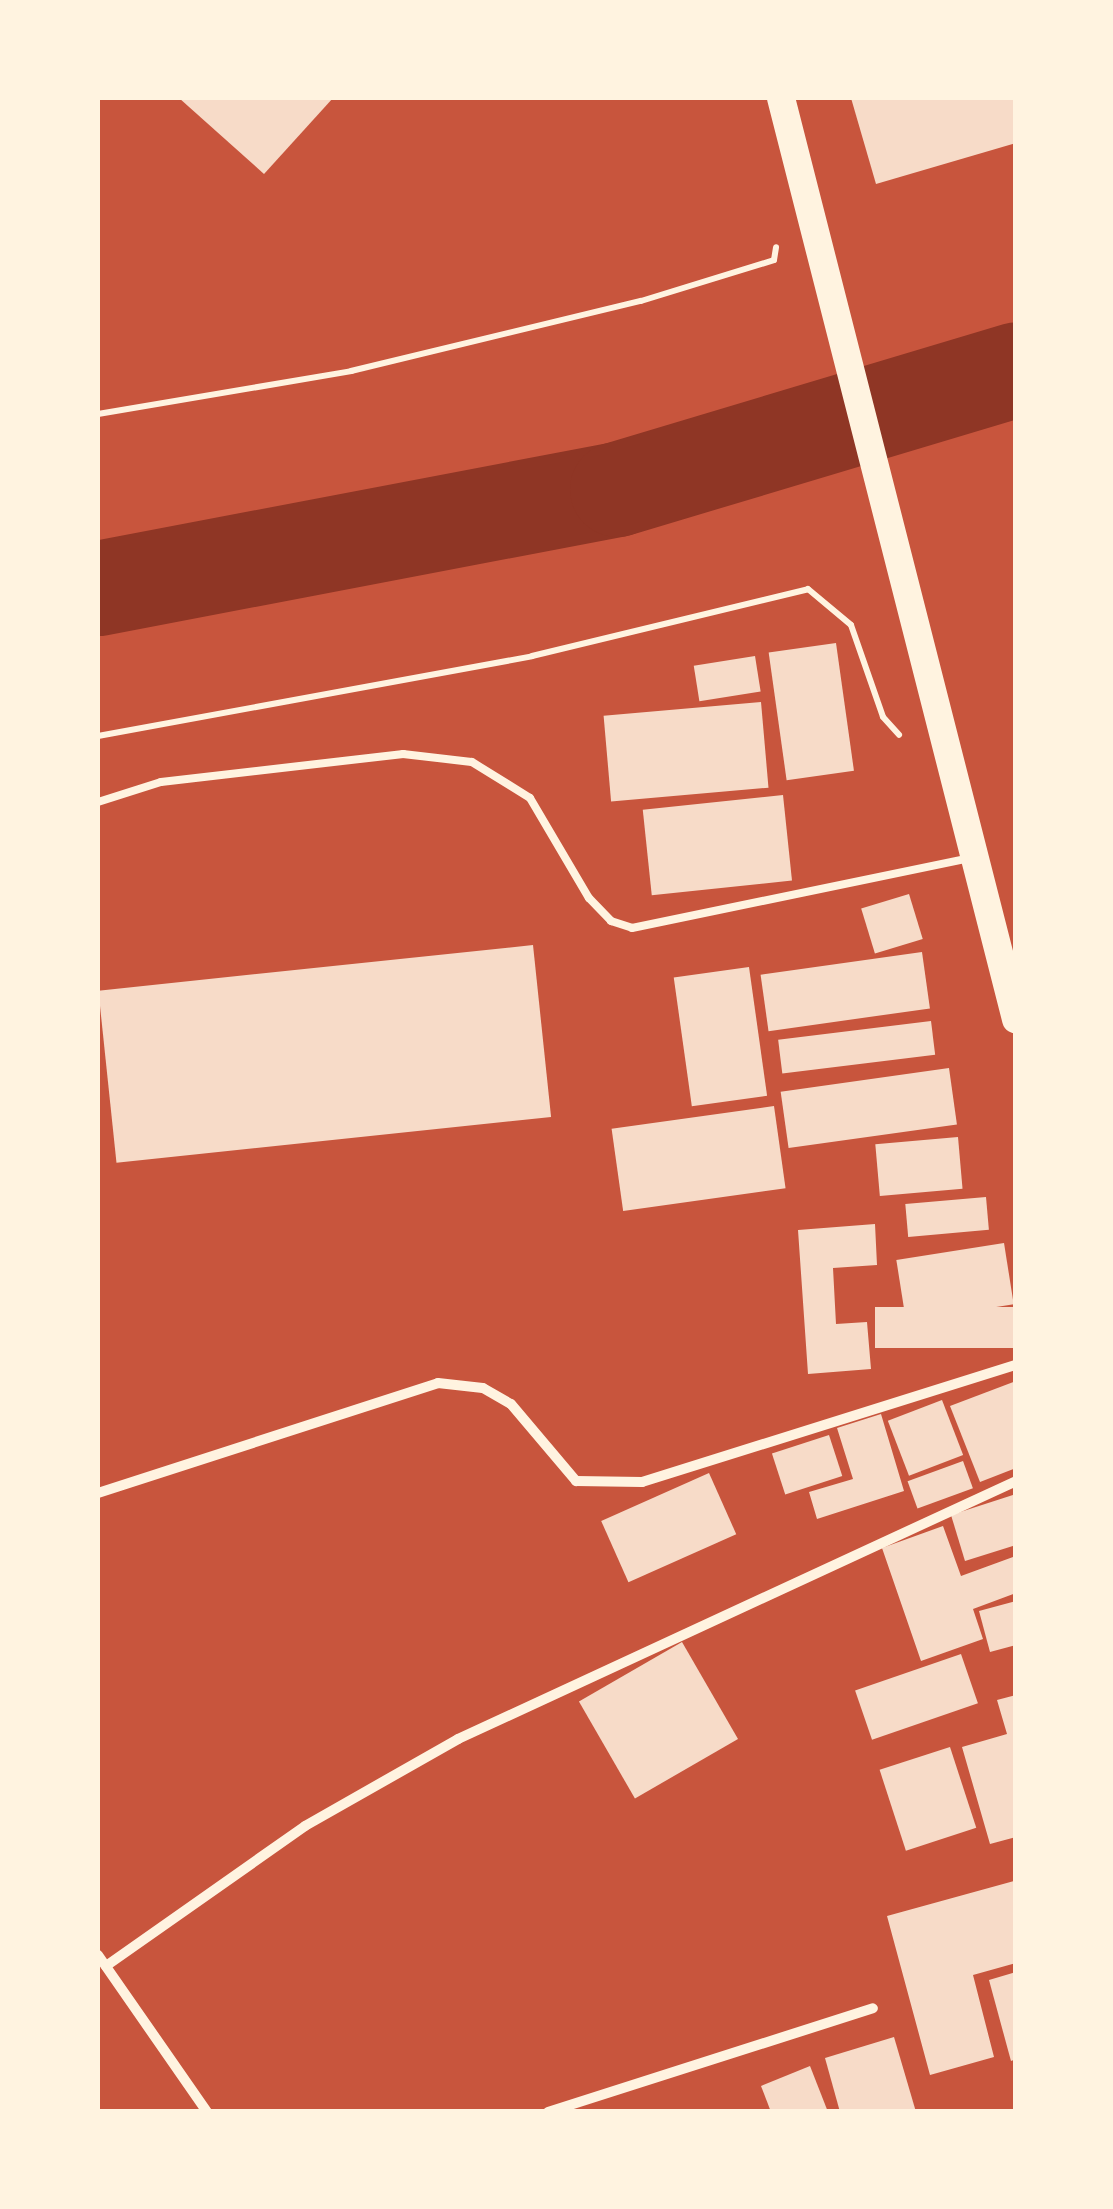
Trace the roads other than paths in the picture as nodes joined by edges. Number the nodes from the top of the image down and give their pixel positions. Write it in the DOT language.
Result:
graph roads {
  1 [pos="781,98"];
  2 [pos="98,802"];
  3 [pos="972,858"];
  4 [pos="1016,1019"];
  5 [pos="1016,1365"];
  6 [pos="1016,1482"];
  7 [pos="98,1493"];
  8 [pos="98,1955"];
  9 [pos="106,1966"];
  10 [pos="872,2008"];
  11 [pos="207,2112"];
  12 [pos="548,2112"];
  1 -- 3 [label="highway"];
  2 -- 3 [label="lane"];
  3 -- 4 [label="highway"];
  5 -- 7 [label="street"];
  6 -- 9 [label="street"];
  8 -- 9 [label="street"];
  9 -- 11 [label="street"];
  10 -- 12 [label="street"];
}
